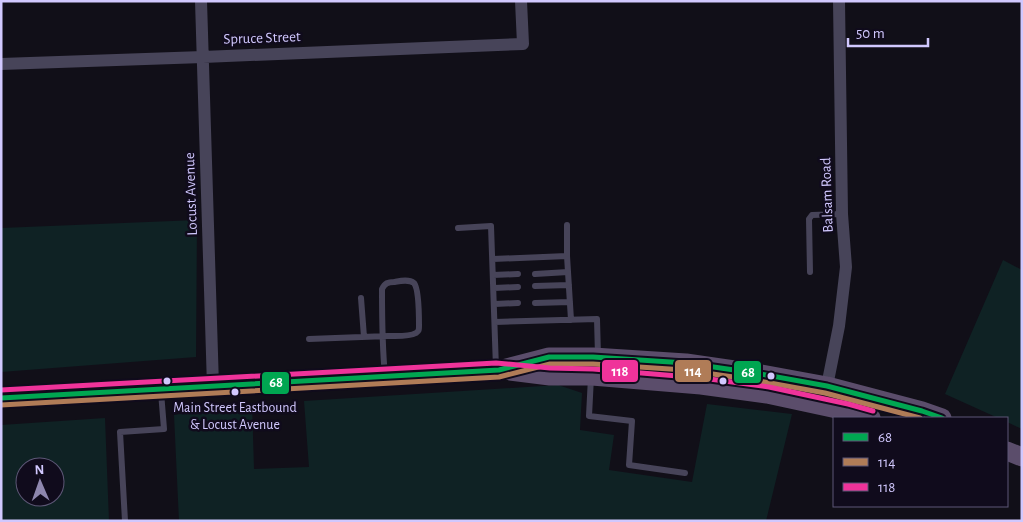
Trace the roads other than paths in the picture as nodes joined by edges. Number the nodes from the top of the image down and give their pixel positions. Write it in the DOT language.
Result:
graph roads {
  1 [pos="201,1"];
  2 [pos="521,1"];
  3 [pos="839,1"];
  4 [pos="203,57"];
  5 [pos="1,64"];
  6 [pos="842,214"];
  7 [pos="567,225"];
  8 [pos="458,228"];
  9 [pos="568,256"];
  10 [pos="493,259"];
  11 [pos="568,272"];
  12 [pos="810,272"];
  13 [pos="518,274"];
  14 [pos="535,274"];
  15 [pos="494,275"];
  16 [pos="569,285"];
  17 [pos="535,286"];
  18 [pos="518,287"];
  19 [pos="494,288"];
  20 [pos="361,298"];
  21 [pos="570,302"];
  22 [pos="518,303"];
  23 [pos="535,303"];
  24 [pos="494,304"];
  25 [pos="570,320"];
  26 [pos="495,322"];
  27 [pos="383,336"];
  28 [pos="364,337"];
  29 [pos="309,339"];
  30 [pos="598,357"];
  31 [pos="496,370"];
  32 [pos="385,376"];
  33 [pos="592,376"];
  34 [pos="701,385"];
  35 [pos="213,386"];
  36 [pos="827,386"];
  37 [pos="161,389"];
  38 [pos="1,398"];
  39 [pos="867,417"];
  40 [pos="939,417"];
  41 [pos="1008,451"];
  42 [pos="1022,457"];
  43 [pos="685,473"];
  44 [pos="125,521"];
  1 -- 4 [label="street, Locust Avenue"];
  2 -- 4 [label="street, Spruce Street"];
  3 -- 6 [label="street, Balsam Road"];
  4 -- 5 [label="street, Spruce Street"];
  4 -- 35 [label="street, Locust Avenue"];
  6 -- 12 [label="lane"];
  6 -- 36 [label="street, Balsam Road"];
  7 -- 9 [label="lane"];
  8 -- 10 [label="lane"];
  9 -- 10 [label="lane"];
  9 -- 11 [label="lane"];
  10 -- 15 [label="lane"];
  11 -- 14 [label="lane"];
  11 -- 16 [label="lane"];
  13 -- 15 [label="lane"];
  15 -- 19 [label="lane"];
  16 -- 17 [label="lane"];
  16 -- 21 [label="lane"];
  18 -- 19 [label="lane"];
  19 -- 24 [label="lane"];
  20 -- 28 [label="lane"];
  21 -- 23 [label="lane"];
  21 -- 25 [label="lane"];
  22 -- 24 [label="lane"];
  24 -- 26 [label="lane"];
  25 -- 26 [label="lane"];
  25 -- 30 [label="lane"];
  26 -- 31 [label="lane"];
  27 -- 27 [label="lane"];
  27 -- 28 [label="lane"];
  27 -- 32 [label="lane"];
  28 -- 29 [label="lane"];
  30 -- 31 [label="main road"];
  30 -- 36 [label="main road"];
  31 -- 32 [label="main road"];
  31 -- 33 [label="main road"];
  32 -- 35 [label="main road"];
  33 -- 34 [label="main road"];
  33 -- 43 [label="lane"];
  34 -- 36 [label="main road"];
  34 -- 39 [label="main road"];
  35 -- 37 [label="main road"];
  36 -- 40 [label="main road"];
  37 -- 38 [label="main road"];
  37 -- 44 [label="lane"];
  41 -- 42 [label="main road"];
}
